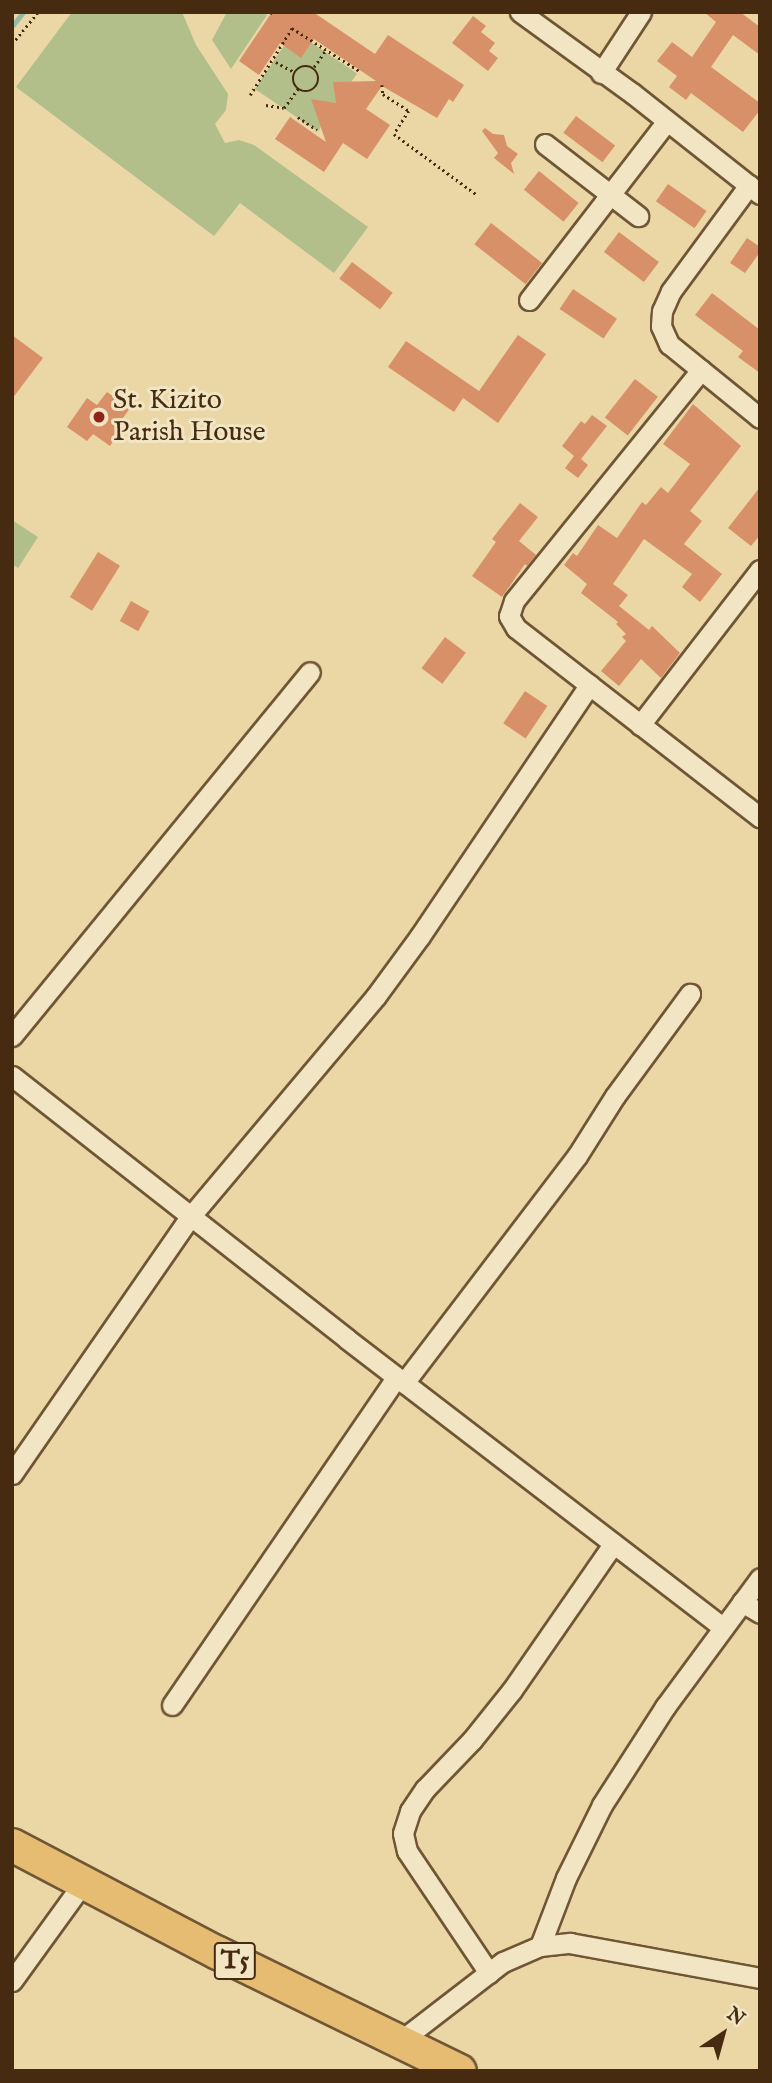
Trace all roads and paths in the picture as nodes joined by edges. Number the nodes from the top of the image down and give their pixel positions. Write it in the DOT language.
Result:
graph roads {
  1 [pos="38,12"];
  2 [pos="520,12"];
  3 [pos="641,12"];
  4 [pos="12,44"];
  5 [pos="326,50"];
  6 [pos="276,62"];
  7 [pos="314,67"];
  8 [pos="294,72"];
  9 [pos="361,72"];
  10 [pos="601,73"];
  11 [pos="382,85"];
  12 [pos="298,89"];
  13 [pos="250,95"];
  14 [pos="266,105"];
  15 [pos="298,117"];
  16 [pos="667,121"];
  17 [pos="317,130"];
  18 [pos="545,144"];
  19 [pos="754,190"];
  20 [pos="476,194"];
  21 [pos="609,195"];
  22 [pos="638,216"];
  23 [pos="529,300"];
  24 [pos="701,370"];
  25 [pos="760,418"];
  26 [pos="760,569"];
  27 [pos="310,672"];
  28 [pos="589,685"];
  29 [pos="640,725"];
  30 [pos="760,817"];
  31 [pos="690,994"];
  32 [pos="12,1036"];
  33 [pos="12,1076"];
  34 [pos="190,1217"];
  35 [pos="400,1380"];
  36 [pos="12,1474"];
  37 [pos="613,1544"];
  38 [pos="760,1578"];
  39 [pos="742,1602"];
  40 [pos="760,1613"];
  41 [pos="723,1628"];
  42 [pos="172,1705"];
  43 [pos="12,1845"];
  44 [pos="83,1883"];
  45 [pos="540,1946"];
  46 [pos="489,1973"];
  47 [pos="760,1978"];
  48 [pos="12,1981"];
  49 [pos="399,2042"];
  50 [pos="460,2071"];
  1 -- 4 [label="path"];
  2 -- 10 [label="street"];
  3 -- 10 [label="street"];
  5 -- 7 [label="path"];
  5 -- 9 [label="path"];
  5 -- 13 [label="path"];
  6 -- 8 [label="path"];
  7 -- 8 [label="path"];
  7 -- 12 [label="path"];
  8 -- 12 [label="path"];
  10 -- 16 [label="street"];
  11 -- 20 [label="path"];
  12 -- 14 [label="path"];
  15 -- 17 [label="path"];
  16 -- 19 [label="street"];
  16 -- 21 [label="street"];
  18 -- 21 [label="street"];
  19 -- 24 [label="street"];
  21 -- 22 [label="street"];
  21 -- 23 [label="street"];
  24 -- 25 [label="street"];
  24 -- 28 [label="street"];
  26 -- 29 [label="street"];
  27 -- 32 [label="street"];
  28 -- 29 [label="street"];
  28 -- 34 [label="street"];
  29 -- 30 [label="street"];
  31 -- 35 [label="street"];
  33 -- 34 [label="street"];
  34 -- 35 [label="street"];
  34 -- 36 [label="street"];
  35 -- 37 [label="street"];
  35 -- 42 [label="street"];
  37 -- 41 [label="street"];
  37 -- 46 [label="street"];
  38 -- 39 [label="street"];
  39 -- 40 [label="street"];
  39 -- 41 [label="street"];
  41 -- 45 [label="street"];
  43 -- 44 [label="highway, T5"];
  44 -- 48 [label="street"];
  44 -- 49 [label="highway, T5"];
  45 -- 46 [label="street"];
  45 -- 47 [label="street"];
  46 -- 49 [label="street"];
  49 -- 50 [label="highway, T5"];
}
